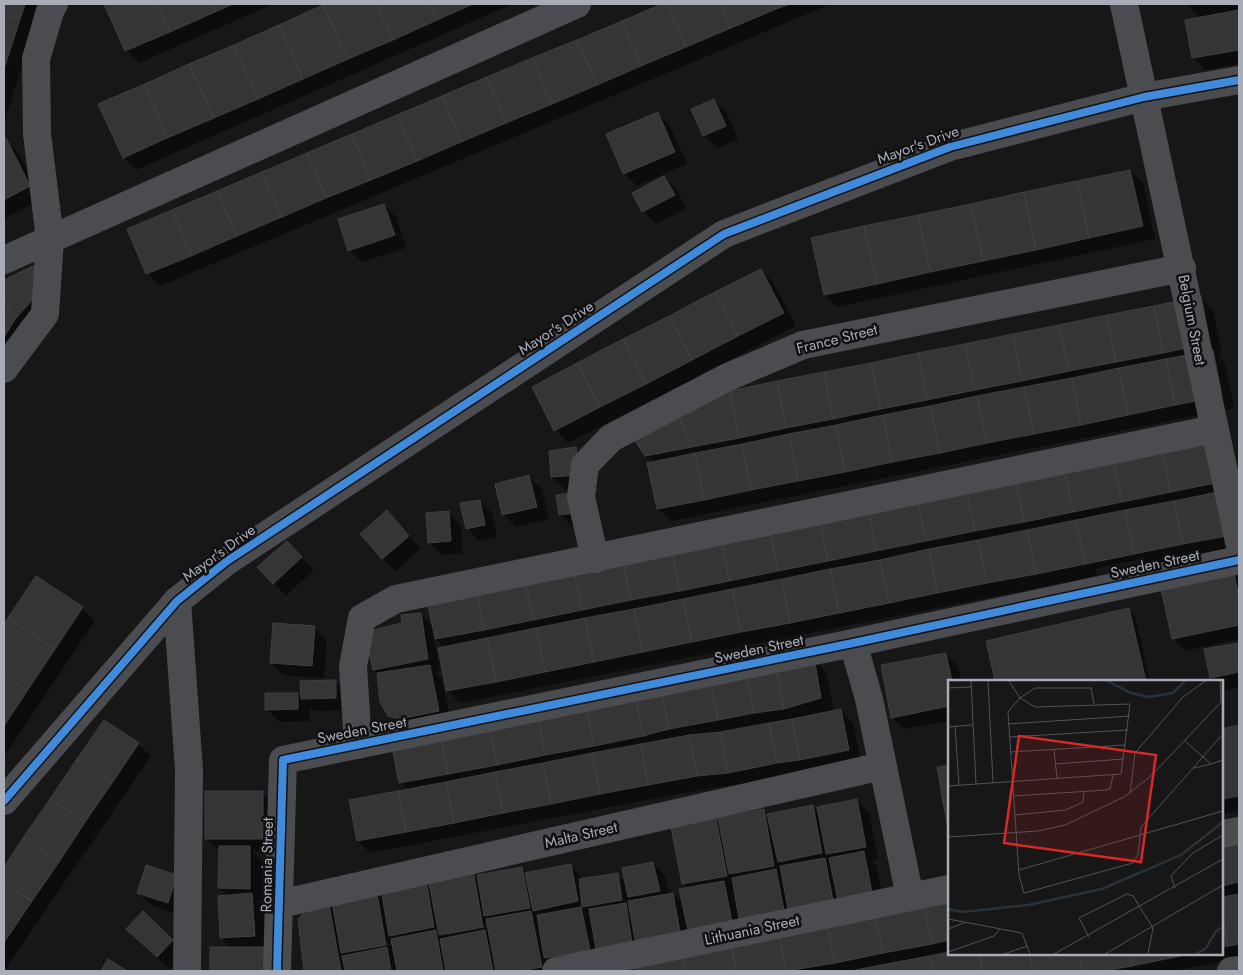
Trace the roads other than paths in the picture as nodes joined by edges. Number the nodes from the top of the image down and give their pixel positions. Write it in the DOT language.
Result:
graph roads {
  1 [pos="54,4"];
  2 [pos="577,4"];
  3 [pos="1124,4"];
  4 [pos="1239,80"];
  5 [pos="1144,97"];
  6 [pos="50,239"];
  7 [pos="4,260"];
  8 [pos="1182,268"];
  9 [pos="4,369"];
  10 [pos="1214,429"];
  11 [pos="1239,542"];
  12 [pos="595,559"];
  13 [pos="1239,560"];
  14 [pos="177,601"];
  15 [pos="853,643"];
  16 [pos="358,745"];
  17 [pos="283,760"];
  18 [pos="882,766"];
  19 [pos="4,801"];
  20 [pos="1239,831"];
  21 [pos="1223,834"];
  22 [pos="948,889"];
  23 [pos="910,897"];
  24 [pos="280,904"];
  25 [pos="1239,970"];
  26 [pos="187,971"];
  27 [pos="278,971"];
  28 [pos="556,971"];
  29 [pos="1231,971"];
  1 -- 6 [label="street"];
  2 -- 6 [label="street"];
  3 -- 5 [label="street, Belgium Street"];
  4 -- 5 [label="street, Mayor's Drive"];
  5 -- 8 [label="street, Belgium Street"];
  5 -- 14 [label="street, Mayor's Drive"];
  6 -- 7 [label="street"];
  6 -- 9 [label="street"];
  8 -- 10 [label="street, Belgium Street"];
  8 -- 12 [label="street, France Street"];
  10 -- 11 [label="street, Belgium Street"];
  10 -- 12 [label="street"];
  12 -- 16 [label="street"];
  13 -- 15 [label="street, Sweden Street"];
  14 -- 19 [label="street, Mayor's Drive"];
  14 -- 26 [label="street"];
  15 -- 16 [label="street, Sweden Street"];
  15 -- 18 [label="street"];
  16 -- 17 [label="street, Sweden Street"];
  17 -- 24 [label="street, Romania Street"];
  18 -- 23 [label="street"];
  18 -- 24 [label="street, Malta Street"];
  20 -- 21 [label="street"];
  22 -- 23 [label="street, Lithuania Street"];
  23 -- 28 [label="street, Lithuania Street"];
  24 -- 27 [label="street, Romania Street"];
  25 -- 29 [label="street"];
}
